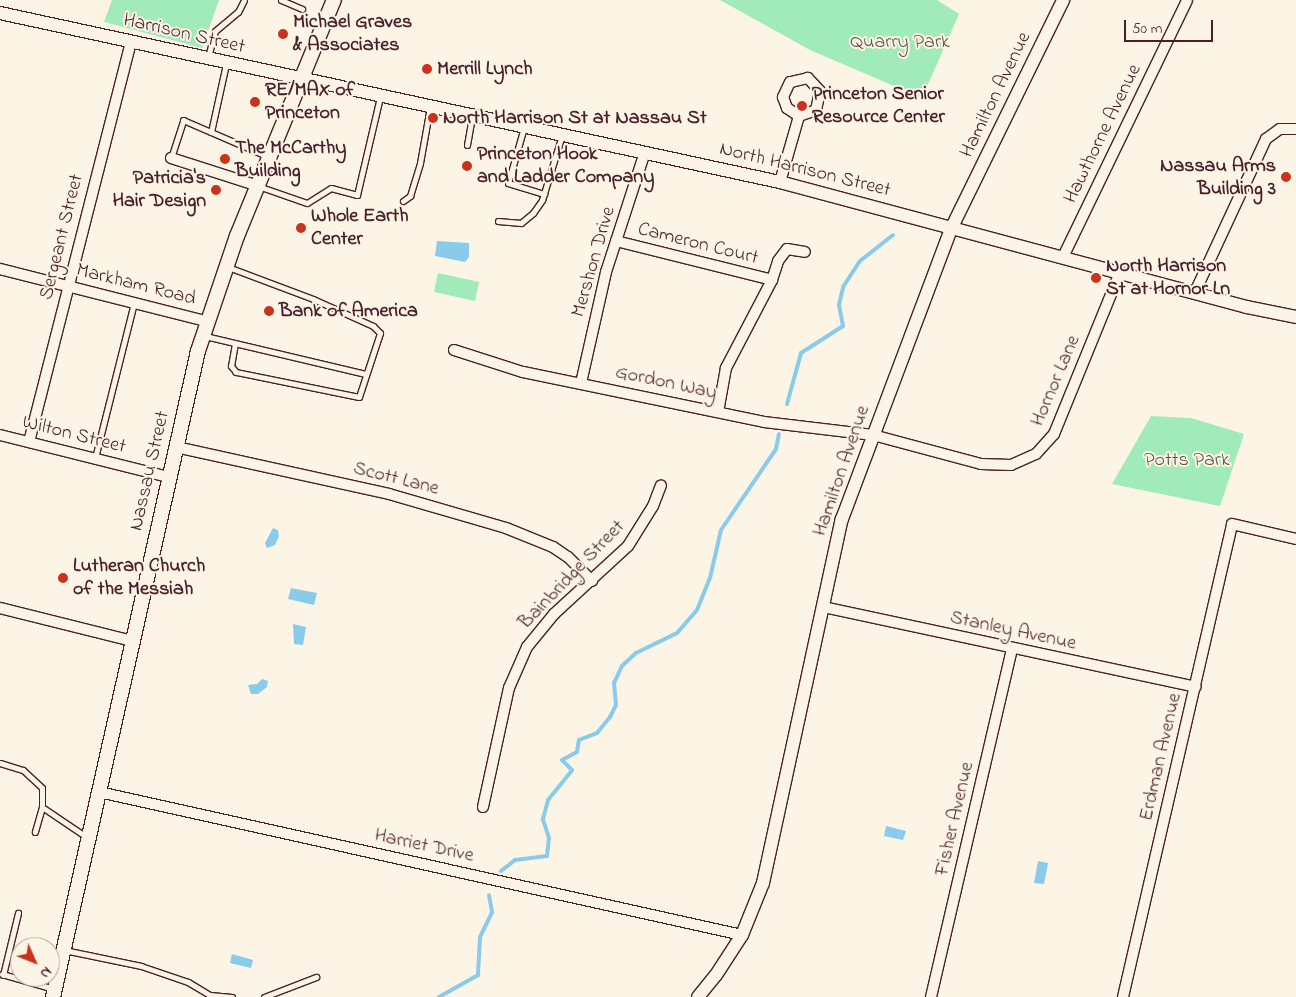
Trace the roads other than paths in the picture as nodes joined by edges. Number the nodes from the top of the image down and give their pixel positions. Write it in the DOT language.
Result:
graph roads {
  1 [pos="244,0"];
  2 [pos="281,0"];
  3 [pos="334,0"];
  4 [pos="1063,0"];
  5 [pos="1187,0"];
  6 [pos="302,9"];
  7 [pos="0,13"];
  8 [pos="131,41"];
  9 [pos="208,60"];
  10 [pos="226,64"];
  11 [pos="300,79"];
  12 [pos="380,97"];
  13 [pos="430,108"];
  14 [pos="472,116"];
  15 [pos="799,116"];
  16 [pos="524,126"];
  17 [pos="1296,129"];
  18 [pos="210,132"];
  19 [pos="562,134"];
  20 [pos="467,145"];
  21 [pos="645,152"];
  22 [pos="171,158"];
  23 [pos="270,158"];
  24 [pos="780,182"];
  25 [pos="258,186"];
  26 [pos="544,194"];
  27 [pos="403,201"];
  28 [pos="498,221"];
  29 [pos="952,227"];
  30 [pos="616,241"];
  31 [pos="805,252"];
  32 [pos="1063,257"];
  33 [pos="225,266"];
  34 [pos="0,269"];
  35 [pos="1120,272"];
  36 [pos="772,280"];
  37 [pos="67,286"];
  38 [pos="1195,292"];
  39 [pos="134,303"];
  40 [pos="1296,317"];
  41 [pos="204,328"];
  42 [pos="235,344"];
  43 [pos="454,350"];
  44 [pos="366,374"];
  45 [pos="581,383"];
  46 [pos="718,412"];
  47 [pos="0,435"];
  48 [pos="873,436"];
  49 [pos="29,442"];
  50 [pos="176,447"];
  51 [pos="95,458"];
  52 [pos="169,476"];
  53 [pos="661,485"];
  54 [pos="1296,539"];
  55 [pos="592,581"];
  56 [pos="823,607"];
  57 [pos="0,608"];
  58 [pos="132,641"];
  59 [pos="1012,649"];
  60 [pos="1196,687"];
  61 [pos="0,762"];
  62 [pos="99,792"];
  63 [pos="42,807"];
  64 [pos="483,807"];
  65 [pos="34,832"];
  66 [pos="89,838"];
  67 [pos="18,913"];
  68 [pos="742,935"];
  69 [pos="64,950"];
  70 [pos="2,974"];
  71 [pos="316,977"];
  72 [pos="54,993"];
  73 [pos="232,997"];
  74 [pos="264,997"];
  75 [pos="698,997"];
  76 [pos="932,997"];
  77 [pos="1122,997"];
  1 -- 9 [label="lane"];
  2 -- 6 [label="lane"];
  3 -- 11 [label="main road, Nassau Street"];
  4 -- 29 [label="street, Hamilton Avenue"];
  5 -- 32 [label="street, Hawthorne Avenue"];
  7 -- 8 [label="street, Harrison Street"];
  8 -- 9 [label="street, Harrison Street"];
  8 -- 37 [label="street, Sergeant Street"];
  9 -- 10 [label="street, Harrison Street"];
  10 -- 11 [label="street, Harrison Street"];
  10 -- 18 [label="lane"];
  11 -- 12 [label="street, North Harrison Street"];
  11 -- 23 [label="main road, Nassau Street"];
  12 -- 13 [label="street, North Harrison Street"];
  12 -- 25 [label="lane"];
  13 -- 14 [label="street, North Harrison Street"];
  13 -- 27 [label="lane"];
  14 -- 16 [label="street, North Harrison Street"];
  14 -- 20 [label="lane"];
  15 -- 24 [label="street"];
  16 -- 19 [label="street, North Harrison Street"];
  16 -- 26 [label="lane"];
  17 -- 38 [label="street"];
  18 -- 22 [label="lane"];
  18 -- 23 [label="lane"];
  19 -- 21 [label="street, North Harrison Street"];
  19 -- 26 [label="lane"];
  21 -- 24 [label="street, North Harrison Street"];
  21 -- 30 [label="street, Mershon Drive"];
  22 -- 25 [label="street"];
  23 -- 25 [label="main road, Nassau Street"];
  24 -- 29 [label="street, North Harrison Street"];
  25 -- 33 [label="main road, Nassau Street"];
  26 -- 28 [label="lane"];
  29 -- 32 [label="street, North Harrison Street"];
  29 -- 48 [label="street, Hamilton Avenue"];
  30 -- 36 [label="street, Cameron Court"];
  30 -- 45 [label="street, Mershon Drive"];
  31 -- 36 [label="street, Cameron Court"];
  32 -- 35 [label="street, North Harrison Street"];
  33 -- 41 [label="main road, Nassau Street"];
  33 -- 44 [label="lane"];
  34 -- 37 [label="street, Markham Road"];
  35 -- 38 [label="street, North Harrison Street"];
  35 -- 48 [label="street, Hornor Lane"];
  36 -- 46 [label="street, Cameron Court"];
  37 -- 39 [label="street, Markham Road"];
  37 -- 49 [label="street, Sergeant Street"];
  38 -- 40 [label="street, North Harrison Street"];
  39 -- 41 [label="street, Markham Road"];
  39 -- 51 [label="lane"];
  41 -- 42 [label="lane"];
  41 -- 50 [label="main road, Nassau Street"];
  42 -- 44 [label="lane"];
  42 -- 44 [label="lane"];
  43 -- 45 [label="street, Gordon Way"];
  45 -- 46 [label="street, Gordon Way"];
  46 -- 48 [label="street, Gordon Way"];
  47 -- 49 [label="street, Wilton Street"];
  48 -- 56 [label="street, Hamilton Avenue"];
  49 -- 51 [label="street, Wilton Street"];
  50 -- 52 [label="main road, Nassau Street"];
  50 -- 55 [label="street, Scott Lane"];
  51 -- 52 [label="street, Wilton Street"];
  52 -- 58 [label="main road, Nassau Street"];
  53 -- 55 [label="street, Bainbridge Street"];
  54 -- 60 [label="street, Erdman Avenue"];
  55 -- 64 [label="street, Bainbridge Street"];
  56 -- 59 [label="street, Stanley Avenue"];
  56 -- 68 [label="street, Hamilton Avenue"];
  57 -- 58 [label="street"];
  58 -- 62 [label="main road, Nassau Street"];
  59 -- 60 [label="street, Stanley Avenue"];
  59 -- 76 [label="street, Fisher Avenue"];
  60 -- 77 [label="street, Erdman Avenue"];
  61 -- 63 [label="lane"];
  62 -- 66 [label="main road, Nassau Street"];
  62 -- 68 [label="street, Harriet Drive"];
  63 -- 65 [label="lane"];
  63 -- 66 [label="lane"];
  66 -- 69 [label="main road, Nassau Street"];
  67 -- 70 [label="lane"];
  68 -- 75 [label="street, Hamilton Avenue"];
  69 -- 72 [label="main road, Nassau Street"];
  69 -- 73 [label="lane"];
  70 -- 72 [label="lane"];
  71 -- 74 [label="lane"];
}
